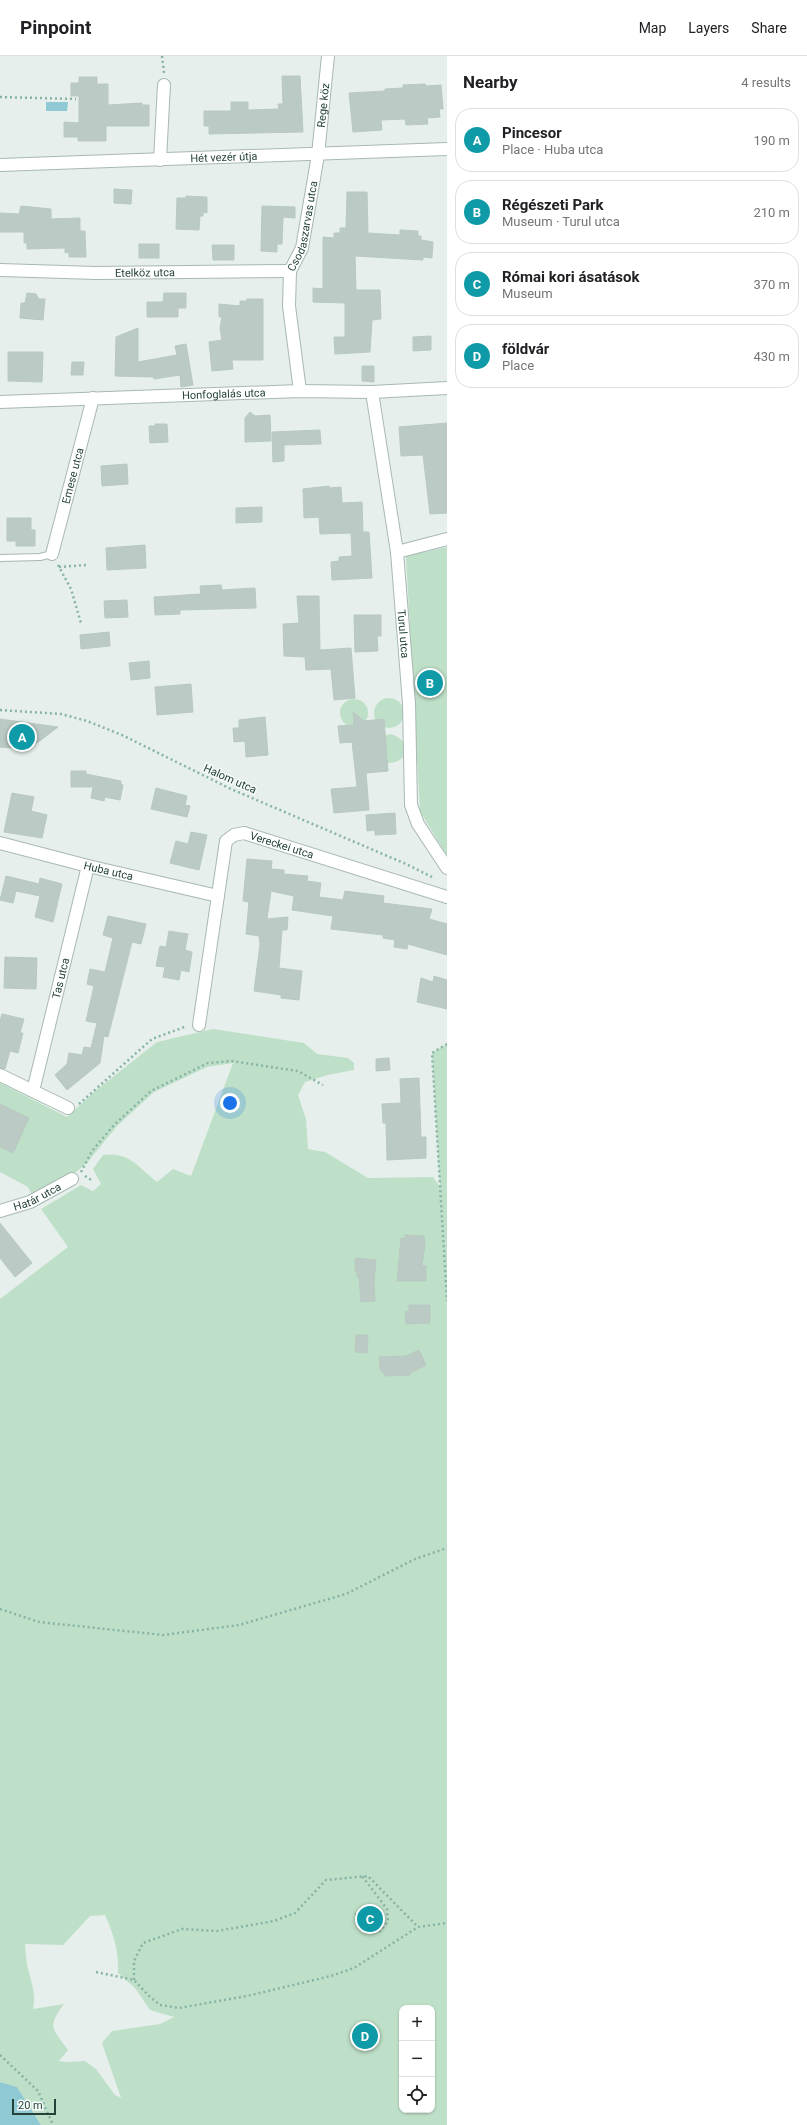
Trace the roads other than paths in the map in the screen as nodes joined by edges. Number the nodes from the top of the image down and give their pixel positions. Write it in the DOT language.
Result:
graph roads {
  1 [pos="328,56"];
  2 [pos="164,85"];
  3 [pos="447,149"];
  4 [pos="318,155"];
  5 [pos="160,160"];
  6 [pos="0,166"];
  7 [pos="0,270"];
  8 [pos="290,270"];
  9 [pos="447,388"];
  10 [pos="300,391"];
  11 [pos="372,392"];
  12 [pos="93,398"];
  13 [pos="0,402"];
  14 [pos="447,539"];
  15 [pos="397,552"];
  16 [pos="52,554"];
  17 [pos="0,558"];
  18 [pos="0,843"];
  19 [pos="88,866"];
  20 [pos="447,868"];
  21 [pos="218,896"];
  22 [pos="447,897"];
  23 [pos="199,1025"];
  24 [pos="0,1074"];
  25 [pos="33,1091"];
  26 [pos="68,1108"];
  27 [pos="76,1176"];
  28 [pos="0,1211"];
  1 -- 4 [label="street, Rege köz"];
  2 -- 5 [label="street"];
  3 -- 4 [label="street, Hét vezér útja"];
  4 -- 5 [label="street, Hét vezér útja"];
  4 -- 8 [label="street, Csodaszarvas utca"];
  5 -- 6 [label="street, Hét vezér útja"];
  7 -- 8 [label="street, Etelköz utca"];
  8 -- 10 [label="street, Csodaszarvas utca"];
  9 -- 11 [label="street, Honfoglalás utca"];
  10 -- 11 [label="street, Honfoglalás utca"];
  10 -- 12 [label="street, Honfoglalás utca"];
  11 -- 15 [label="street, Turul utca"];
  12 -- 13 [label="street, Honfoglalás utca"];
  12 -- 16 [label="street, Emese utca"];
  14 -- 15 [label="street"];
  15 -- 20 [label="street, Turul utca"];
  16 -- 17 [label="lane"];
  18 -- 19 [label="street, Huba utca"];
  19 -- 21 [label="street, Huba utca"];
  19 -- 25 [label="street, Tas utca"];
  21 -- 22 [label="street, Vereckei utca"];
  21 -- 23 [label="street, Vereckei utca"];
  24 -- 25 [label="street"];
  25 -- 26 [label="street"];
  27 -- 28 [label="street, Határ utca"];
}
